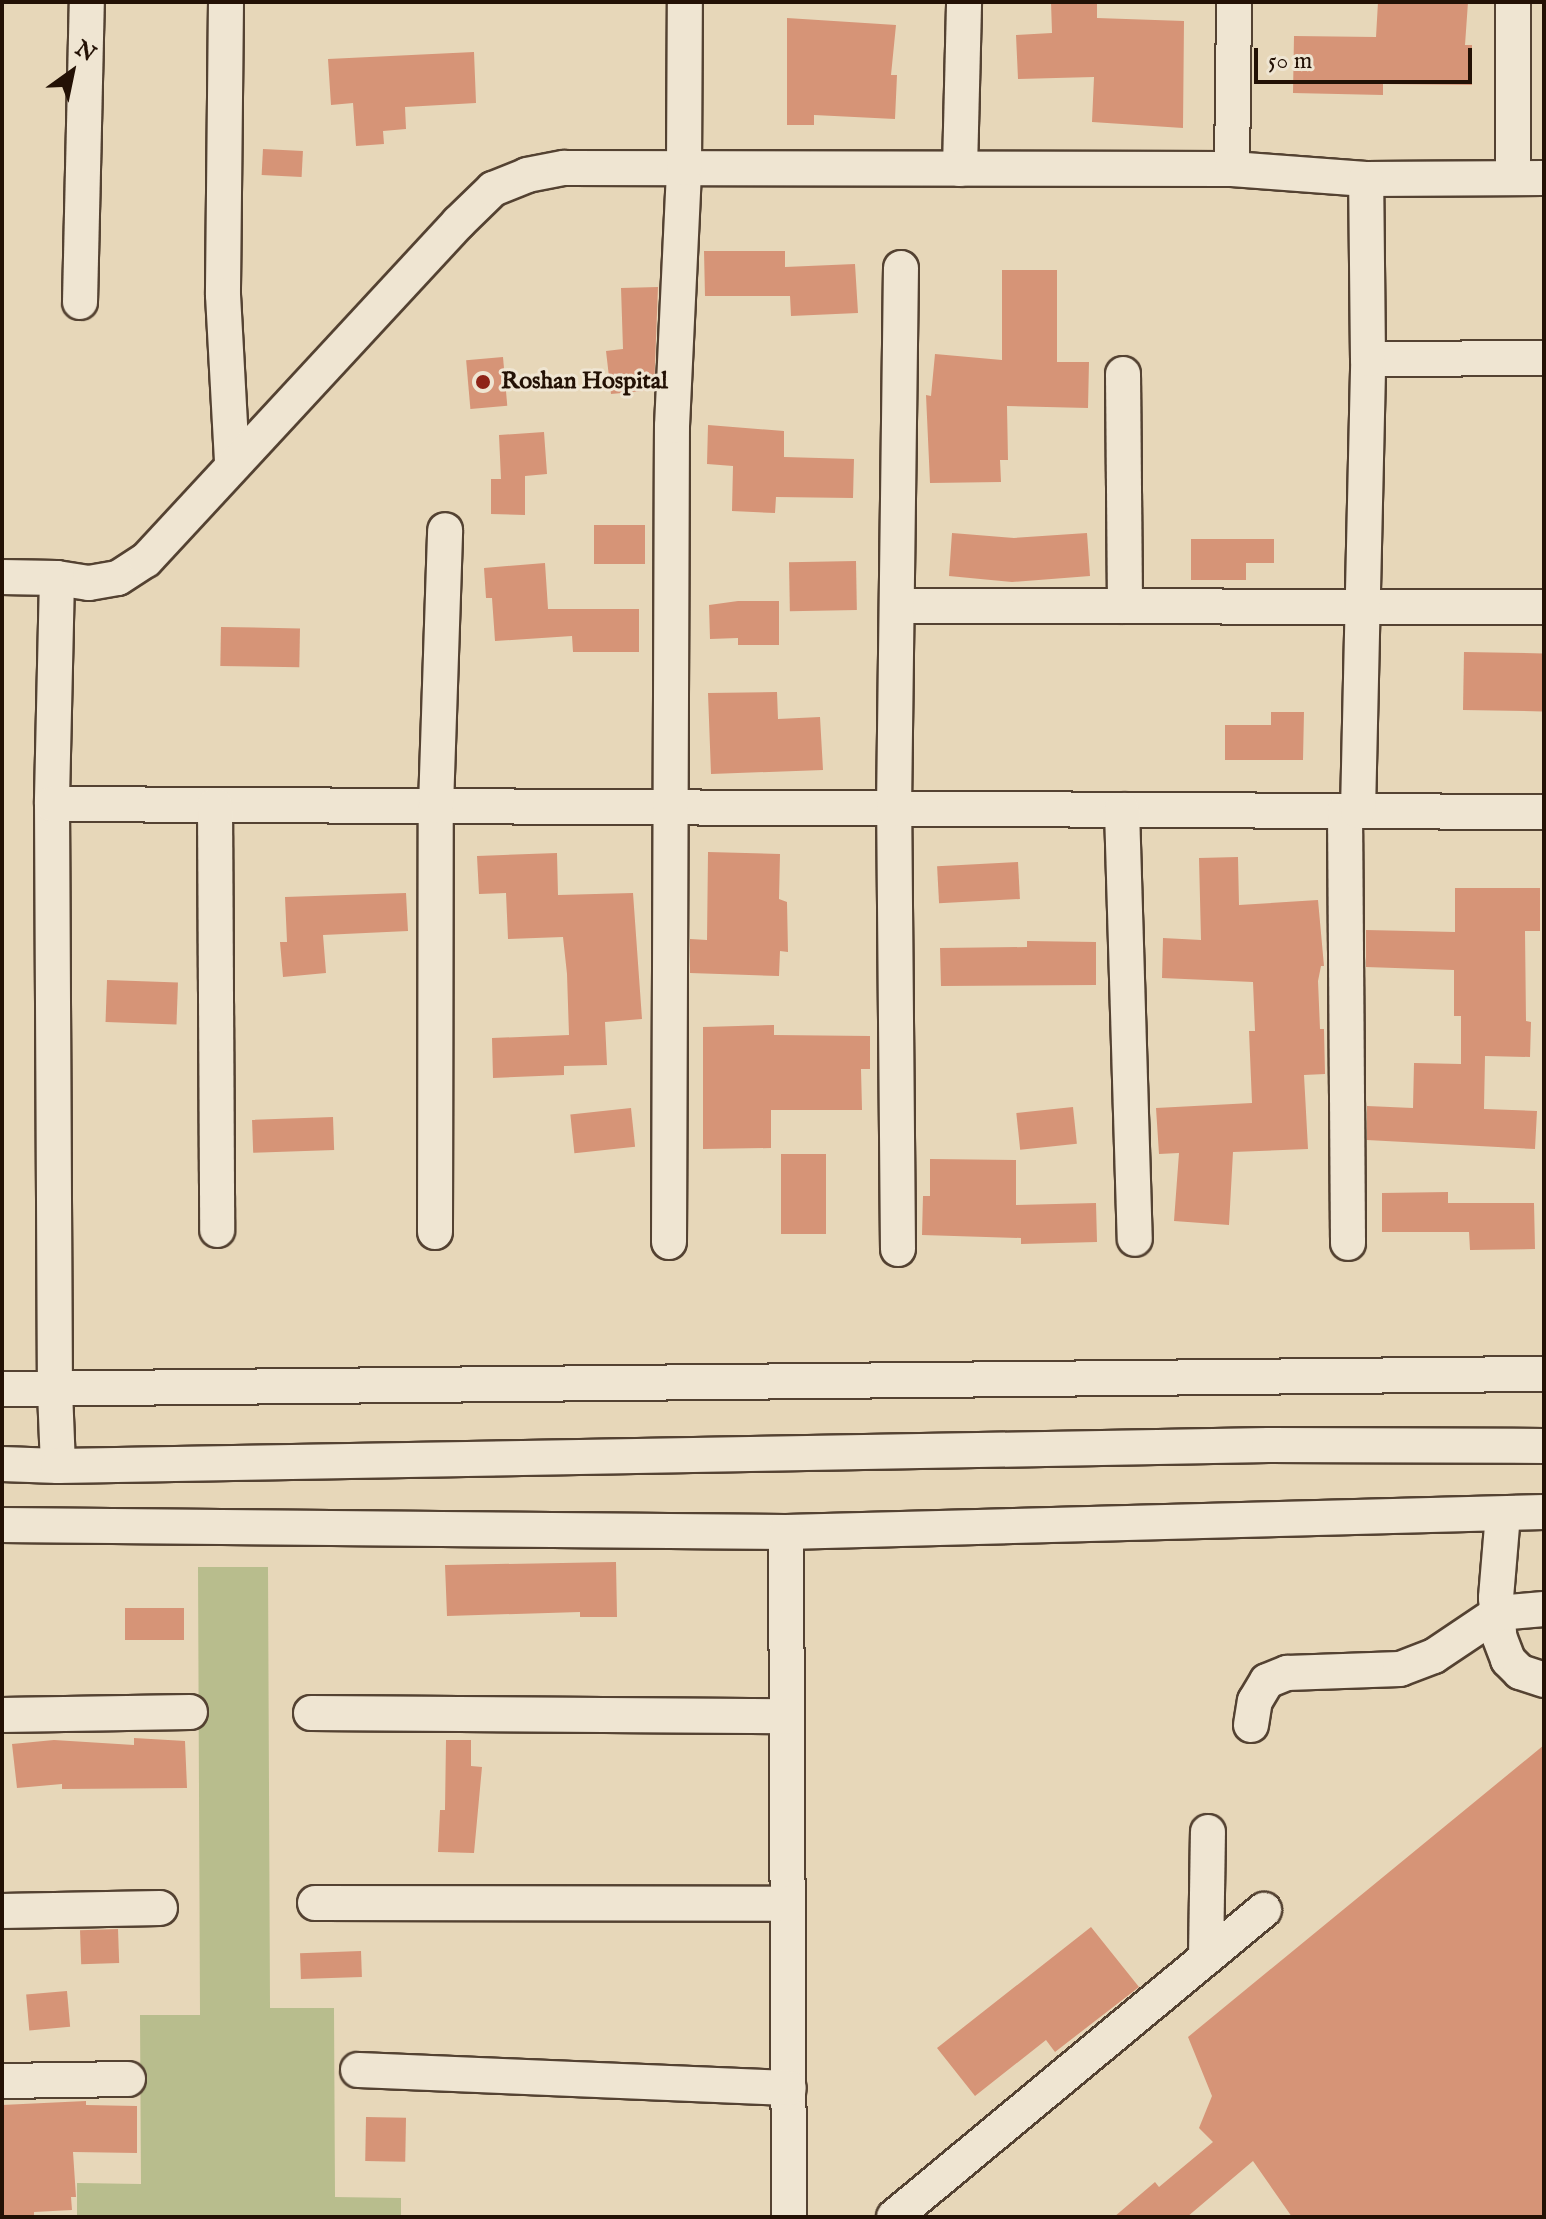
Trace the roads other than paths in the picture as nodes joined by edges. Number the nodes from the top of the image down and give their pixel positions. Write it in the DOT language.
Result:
graph roads {
  1 [pos="87,2"];
  2 [pos="226,2"];
  3 [pos="685,2"];
  4 [pos="964,2"];
  5 [pos="1234,2"];
  6 [pos="1513,2"];
  7 [pos="684,168"];
  8 [pos="960,169"];
  9 [pos="1232,169"];
  10 [pos="1528,178"];
  11 [pos="1366,179"];
  12 [pos="901,268"];
  13 [pos="80,302"];
  14 [pos="1544,358"];
  15 [pos="1368,359"];
  16 [pos="1123,374"];
  17 [pos="232,463"];
  18 [pos="445,530"];
  19 [pos="2,577"];
  20 [pos="57,578"];
  21 [pos="898,606"];
  22 [pos="1125,606"];
  23 [pos="1363,607"];
  24 [pos="1544,607"];
  25 [pos="52,804"];
  26 [pos="215,805"];
  27 [pos="436,806"];
  28 [pos="668,807"];
  29 [pos="894,809"];
  30 [pos="1122,810"];
  31 [pos="1352,811"];
  32 [pos="1544,812"];
  33 [pos="217,1230"];
  34 [pos="435,1232"];
  35 [pos="1135,1239"];
  36 [pos="669,1242"];
  37 [pos="1348,1243"];
  38 [pos="898,1249"];
  39 [pos="1544,1374"];
  40 [pos="2,1389"];
  41 [pos="55,1391"];
  42 [pos="1544,1446"];
  43 [pos="2,1464"];
  44 [pos="58,1466"];
  45 [pos="1544,1512"];
  46 [pos="1503,1514"];
  47 [pos="2,1525"];
  48 [pos="786,1532"];
  49 [pos="1544,1609"];
  50 [pos="1498,1613"];
  51 [pos="1544,1680"];
  52 [pos="190,1712"];
  53 [pos="311,1713"];
  54 [pos="2,1715"];
  55 [pos="787,1716"];
  56 [pos="1251,1725"];
  57 [pos="1208,1832"];
  58 [pos="315,1903"];
  59 [pos="788,1904"];
  60 [pos="160,1908"];
  61 [pos="1264,1910"];
  62 [pos="2,1911"];
  63 [pos="1206,1957"];
  64 [pos="358,2070"];
  65 [pos="128,2079"];
  66 [pos="2,2081"];
  67 [pos="789,2088"];
  68 [pos="789,2217"];
  69 [pos="894,2217"];
  1 -- 13 [label="street"];
  2 -- 17 [label="street"];
  3 -- 7 [label="street"];
  4 -- 8 [label="street"];
  5 -- 9 [label="street"];
  6 -- 10 [label="street"];
  7 -- 8 [label="street"];
  7 -- 17 [label="street"];
  7 -- 28 [label="street"];
  8 -- 9 [label="street"];
  9 -- 11 [label="street"];
  10 -- 11 [label="street"];
  11 -- 15 [label="street"];
  12 -- 21 [label="street"];
  14 -- 15 [label="street"];
  15 -- 23 [label="street"];
  16 -- 22 [label="street"];
  17 -- 20 [label="street"];
  18 -- 27 [label="street"];
  19 -- 20 [label="street"];
  20 -- 25 [label="street"];
  21 -- 22 [label="street"];
  21 -- 29 [label="street"];
  22 -- 23 [label="street"];
  23 -- 24 [label="street"];
  23 -- 31 [label="street"];
  25 -- 26 [label="street"];
  25 -- 41 [label="street"];
  26 -- 27 [label="street"];
  26 -- 33 [label="street"];
  27 -- 28 [label="street"];
  27 -- 34 [label="street"];
  28 -- 29 [label="street"];
  28 -- 36 [label="street"];
  29 -- 30 [label="street"];
  29 -- 38 [label="street"];
  30 -- 31 [label="street"];
  30 -- 35 [label="street"];
  31 -- 32 [label="street"];
  31 -- 37 [label="street"];
  39 -- 41 [label="street"];
  40 -- 41 [label="street"];
  41 -- 44 [label="street"];
  42 -- 44 [label="street"];
  43 -- 44 [label="street"];
  45 -- 46 [label="street"];
  46 -- 48 [label="street"];
  46 -- 50 [label="street"];
  47 -- 48 [label="street"];
  48 -- 55 [label="street"];
  49 -- 50 [label="street"];
  50 -- 51 [label="street"];
  50 -- 56 [label="street"];
  52 -- 54 [label="street"];
  53 -- 55 [label="street"];
  55 -- 59 [label="street"];
  57 -- 63 [label="street"];
  58 -- 59 [label="street"];
  59 -- 67 [label="street"];
  60 -- 62 [label="street"];
  61 -- 63 [label="street"];
  63 -- 69 [label="street"];
  64 -- 67 [label="street"];
  65 -- 66 [label="street"];
  67 -- 68 [label="street"];
}
